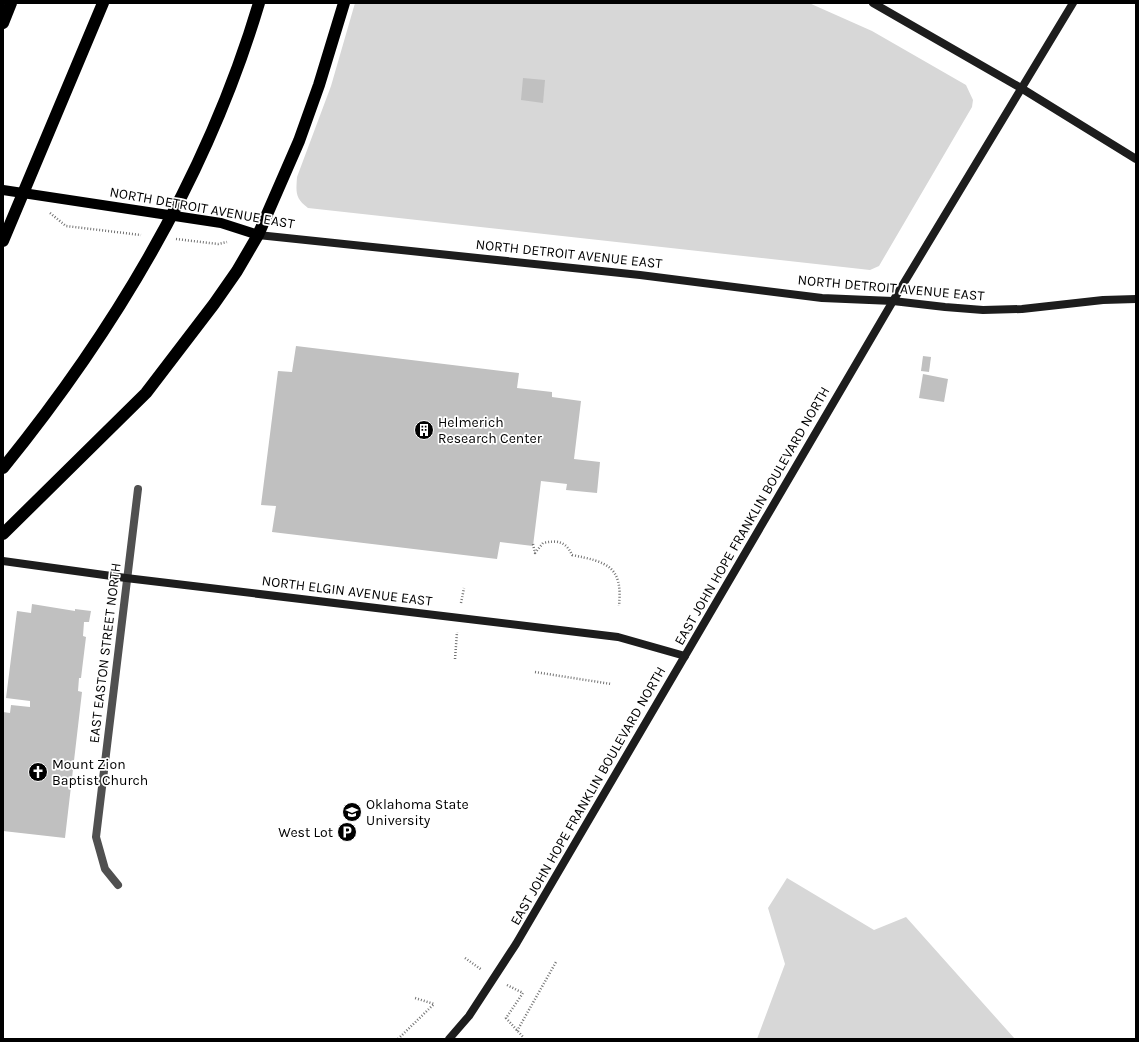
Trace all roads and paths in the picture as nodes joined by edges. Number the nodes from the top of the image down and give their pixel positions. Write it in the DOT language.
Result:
graph roads {
  1 [pos="11,3"];
  2 [pos="102,3"];
  3 [pos="259,3"];
  4 [pos="344,3"];
  5 [pos="873,3"];
  6 [pos="1073,3"];
  7 [pos="3,23"];
  8 [pos="1021,88"];
  9 [pos="1136,159"];
  10 [pos="3,190"];
  11 [pos="24,192"];
  12 [pos="48,212"];
  13 [pos="258,234"];
  14 [pos="142,235"];
  15 [pos="172,239"];
  16 [pos="3,241"];
  17 [pos="231,241"];
  18 [pos="1136,299"];
  19 [pos="893,301"];
  20 [pos="3,468"];
  21 [pos="138,489"];
  22 [pos="3,534"];
  23 [pos="533,544"];
  24 [pos="3,561"];
  25 [pos="126,578"];
  26 [pos="619,606"];
  27 [pos="685,656"];
  28 [pos="535,672"];
  29 [pos="611,684"];
  30 [pos="118,885"];
  31 [pos="556,962"];
  32 [pos="415,998"];
  33 [pos="516,1031"];
  34 [pos="398,1039"];
  35 [pos="449,1039"];
  1 -- 7 [label="highway"];
  2 -- 11 [label="highway"];
  3 -- 20 [label="highway"];
  4 -- 13 [label="highway"];
  5 -- 8 [label="street"];
  6 -- 8 [label="street, EAST JOHN HOPE FRANKLIN BOULEVARD NORTH"];
  8 -- 9 [label="street"];
  8 -- 19 [label="street, EAST JOHN HOPE FRANKLIN BOULEVARD NORTH"];
  10 -- 11 [label="main road, NORTH DETROIT AVENUE EAST"];
  11 -- 13 [label="main road, NORTH DETROIT AVENUE EAST"];
  11 -- 16 [label="highway"];
  12 -- 14 [label="path"];
  13 -- 19 [label="street, NORTH DETROIT AVENUE EAST"];
  13 -- 22 [label="highway"];
  15 -- 17 [label="path"];
  18 -- 19 [label="street, NORTH DETROIT AVENUE EAST"];
  19 -- 27 [label="street, EAST JOHN HOPE FRANKLIN BOULEVARD NORTH"];
  21 -- 25 [label="street, EAST EASTON STREET NORTH"];
  23 -- 26 [label="path"];
  24 -- 25 [label="street, NORTH ELGIN AVENUE EAST"];
  25 -- 27 [label="street, NORTH ELGIN AVENUE EAST"];
  25 -- 30 [label="street, EAST EASTON STREET NORTH"];
  27 -- 35 [label="street, EAST JOHN HOPE FRANKLIN BOULEVARD NORTH"];
  28 -- 29 [label="path"];
  31 -- 33 [label="path"];
  32 -- 34 [label="path"];
}
